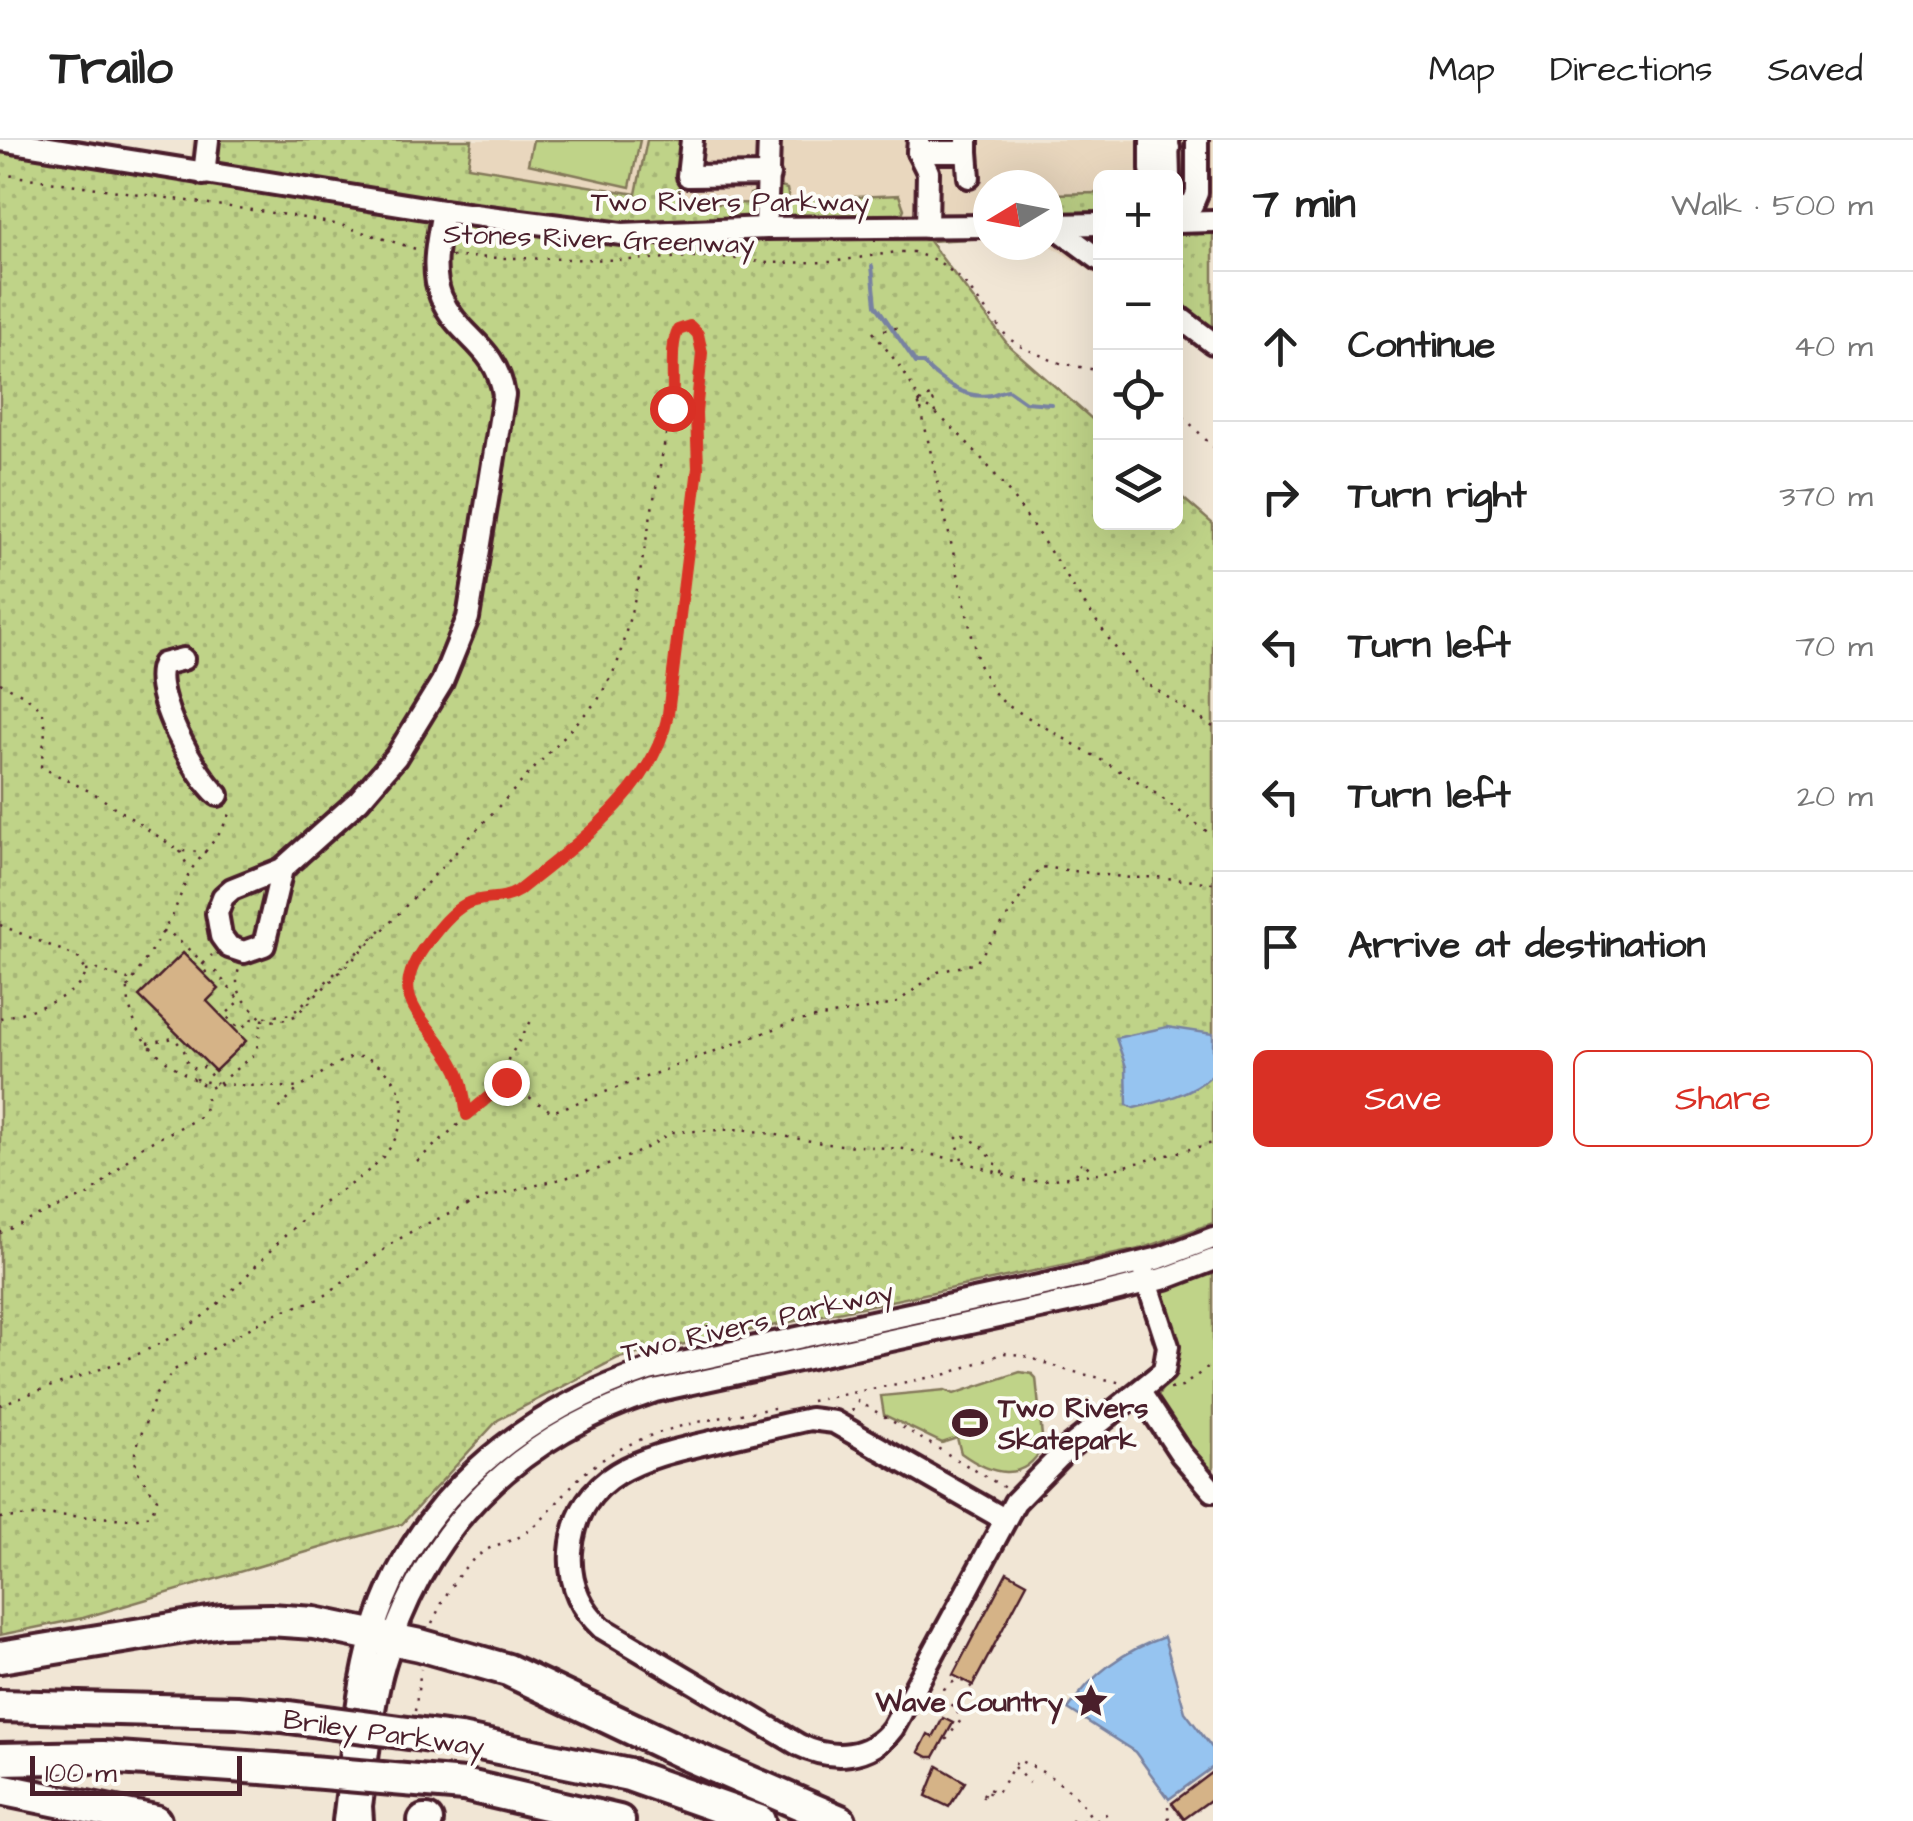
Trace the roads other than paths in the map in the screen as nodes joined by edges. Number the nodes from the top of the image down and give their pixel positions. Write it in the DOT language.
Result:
graph roads {
  1 [pos="0,140"];
  2 [pos="208,140"];
  3 [pos="692,140"];
  4 [pos="769,140"];
  5 [pos="1197,140"];
  6 [pos="919,146"];
  7 [pos="967,146"];
  8 [pos="1205,168"];
  9 [pos="204,174"];
  10 [pos="770,175"];
  11 [pos="969,177"];
  12 [pos="443,211"];
  13 [pos="1183,211"];
  14 [pos="1183,214"];
  15 [pos="1213,221"];
  16 [pos="1093,224"];
  17 [pos="1063,225"];
  18 [pos="973,226"];
  19 [pos="927,227"];
  20 [pos="766,228"];
  21 [pos="1063,234"];
  22 [pos="1093,255"];
  23 [pos="1183,320"];
  24 [pos="1213,343"];
  25 [pos="182,658"];
  26 [pos="218,795"];
  27 [pos="282,869"];
  28 [pos="1213,1238"];
  29 [pos="1213,1260"];
  30 [pos="1144,1273"];
  31 [pos="1150,1390"];
  32 [pos="1213,1492"];
  33 [pos="1004,1519"];
  34 [pos="382,1638"];
  35 [pos="0,1658"];
  36 [pos="0,1706"];
  37 [pos="0,1760"];
  38 [pos="0,1789"];
  39 [pos="155,1821"];
  40 [pos="344,1821"];
  41 [pos="362,1821"];
  42 [pos="618,1821"];
  43 [pos="758,1821"];
  44 [pos="840,1821"];
  1 -- 9 [label="street, Two Rivers Parkway"];
  2 -- 9 [label="street"];
  3 -- 10 [label="street"];
  4 -- 10 [label="street"];
  5 -- 8 [label="street"];
  6 -- 7 [label="street"];
  6 -- 19 [label="street"];
  7 -- 11 [label="street"];
  8 -- 13 [label="street"];
  9 -- 12 [label="street, Two Rivers Parkway"];
  10 -- 20 [label="street"];
  12 -- 20 [label="street, Two Rivers Parkway"];
  12 -- 27 [label="street"];
  14 -- 15 [label="street"];
  16 -- 17 [label="street"];
  18 -- 19 [label="street, Two Rivers Parkway"];
  19 -- 20 [label="street, Two Rivers Parkway"];
  21 -- 22 [label="street"];
  23 -- 24 [label="street"];
  25 -- 26 [label="street"];
  28 -- 30 [label="street, Two Rivers Parkway"];
  29 -- 30 [label="street, Two Rivers Parkway"];
  30 -- 31 [label="street"];
  30 -- 34 [label="street, Two Rivers Parkway"];
  31 -- 32 [label="street"];
  31 -- 33 [label="street"];
  33 -- 33 [label="street"];
  34 -- 35 [label="highway"];
  34 -- 40 [label="street, Two Rivers Parkway"];
  34 -- 41 [label="street, Two Rivers Parkway"];
  34 -- 44 [label="highway"];
  36 -- 43 [label="highway, Briley Parkway, bridge"];
  37 -- 42 [label="highway, Briley Parkway, bridge"];
  38 -- 39 [label="highway"];
}
